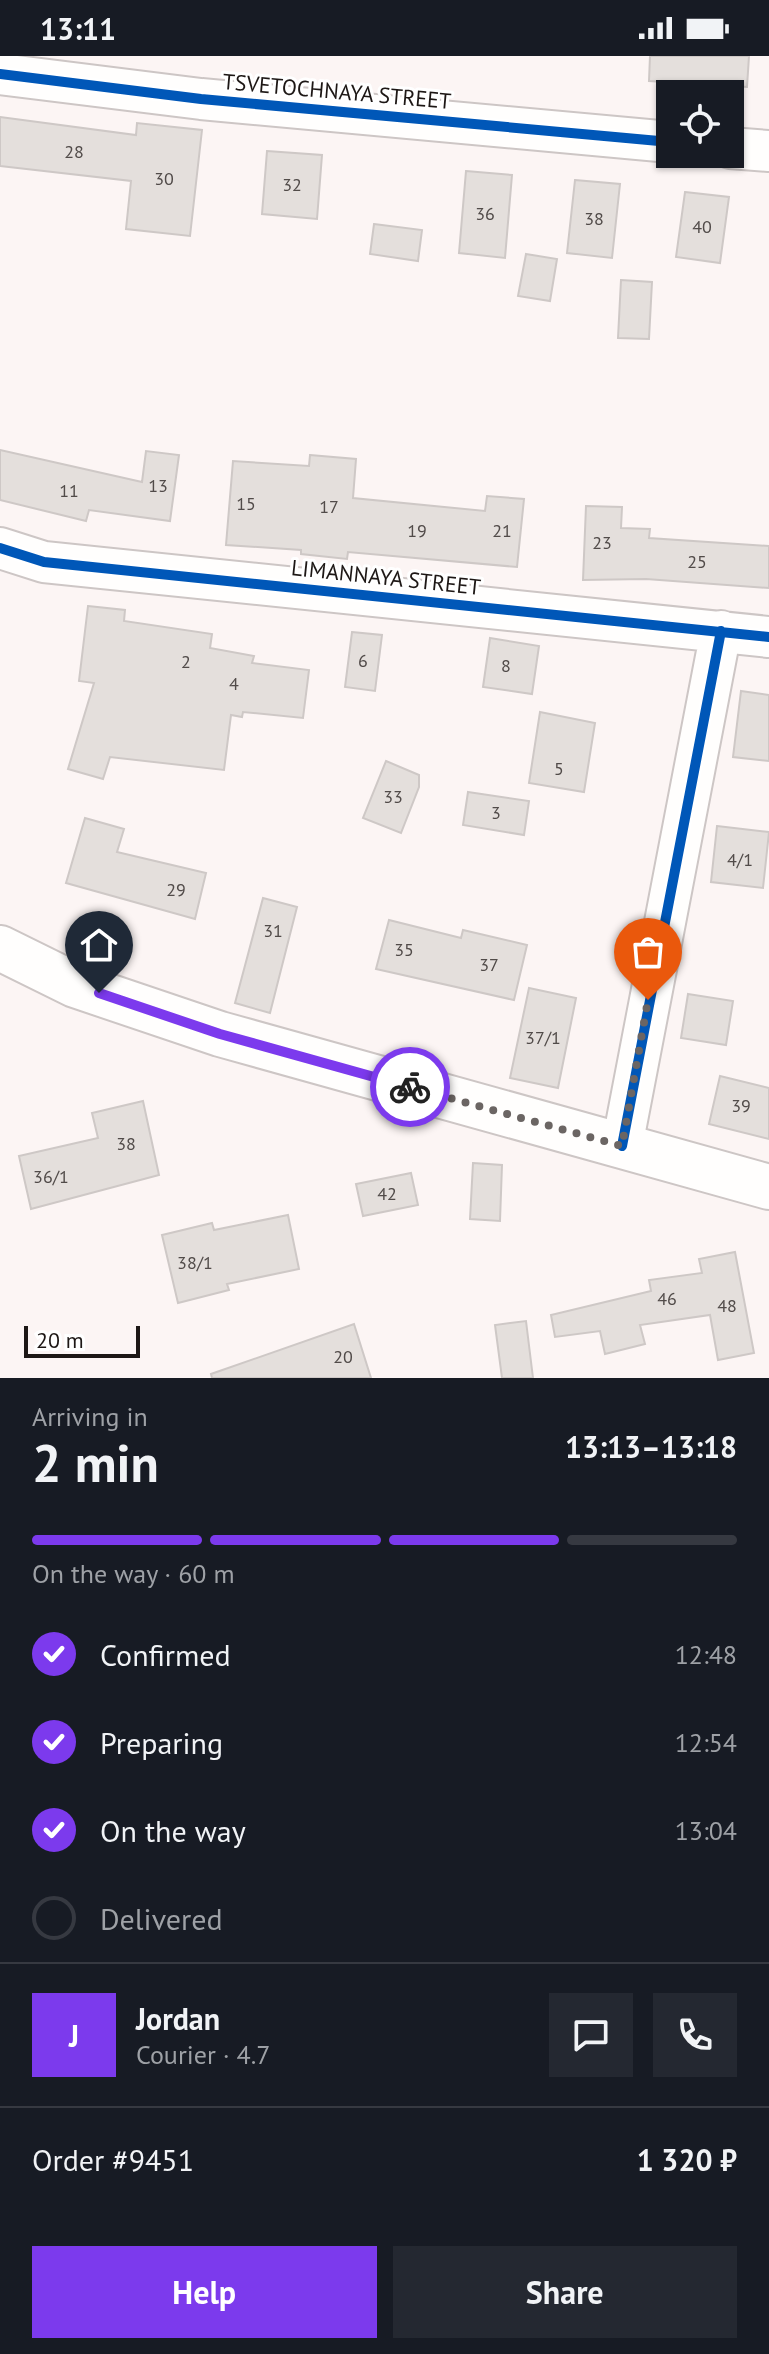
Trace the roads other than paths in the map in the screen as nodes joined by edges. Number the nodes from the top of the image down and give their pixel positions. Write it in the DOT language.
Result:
graph roads {
  1 [pos="0,74"];
  2 [pos="656,141"];
  3 [pos="744,149"];
  4 [pos="769,151"];
  5 [pos="0,548"];
  6 [pos="721,631"];
  7 [pos="769,637"];
  8 [pos="0,948"];
  9 [pos="622,1146"];
  10 [pos="769,1187"];
  1 -- 2 [label="street, TSVETOCHNAYA STREET"];
  3 -- 4 [label="street"];
  5 -- 6 [label="street, LIMANNAYA STREET"];
  6 -- 7 [label="street, LIMANNAYA STREET"];
  6 -- 9 [label="street"];
  8 -- 9 [label="main road"];
  9 -- 10 [label="main road"];
}
